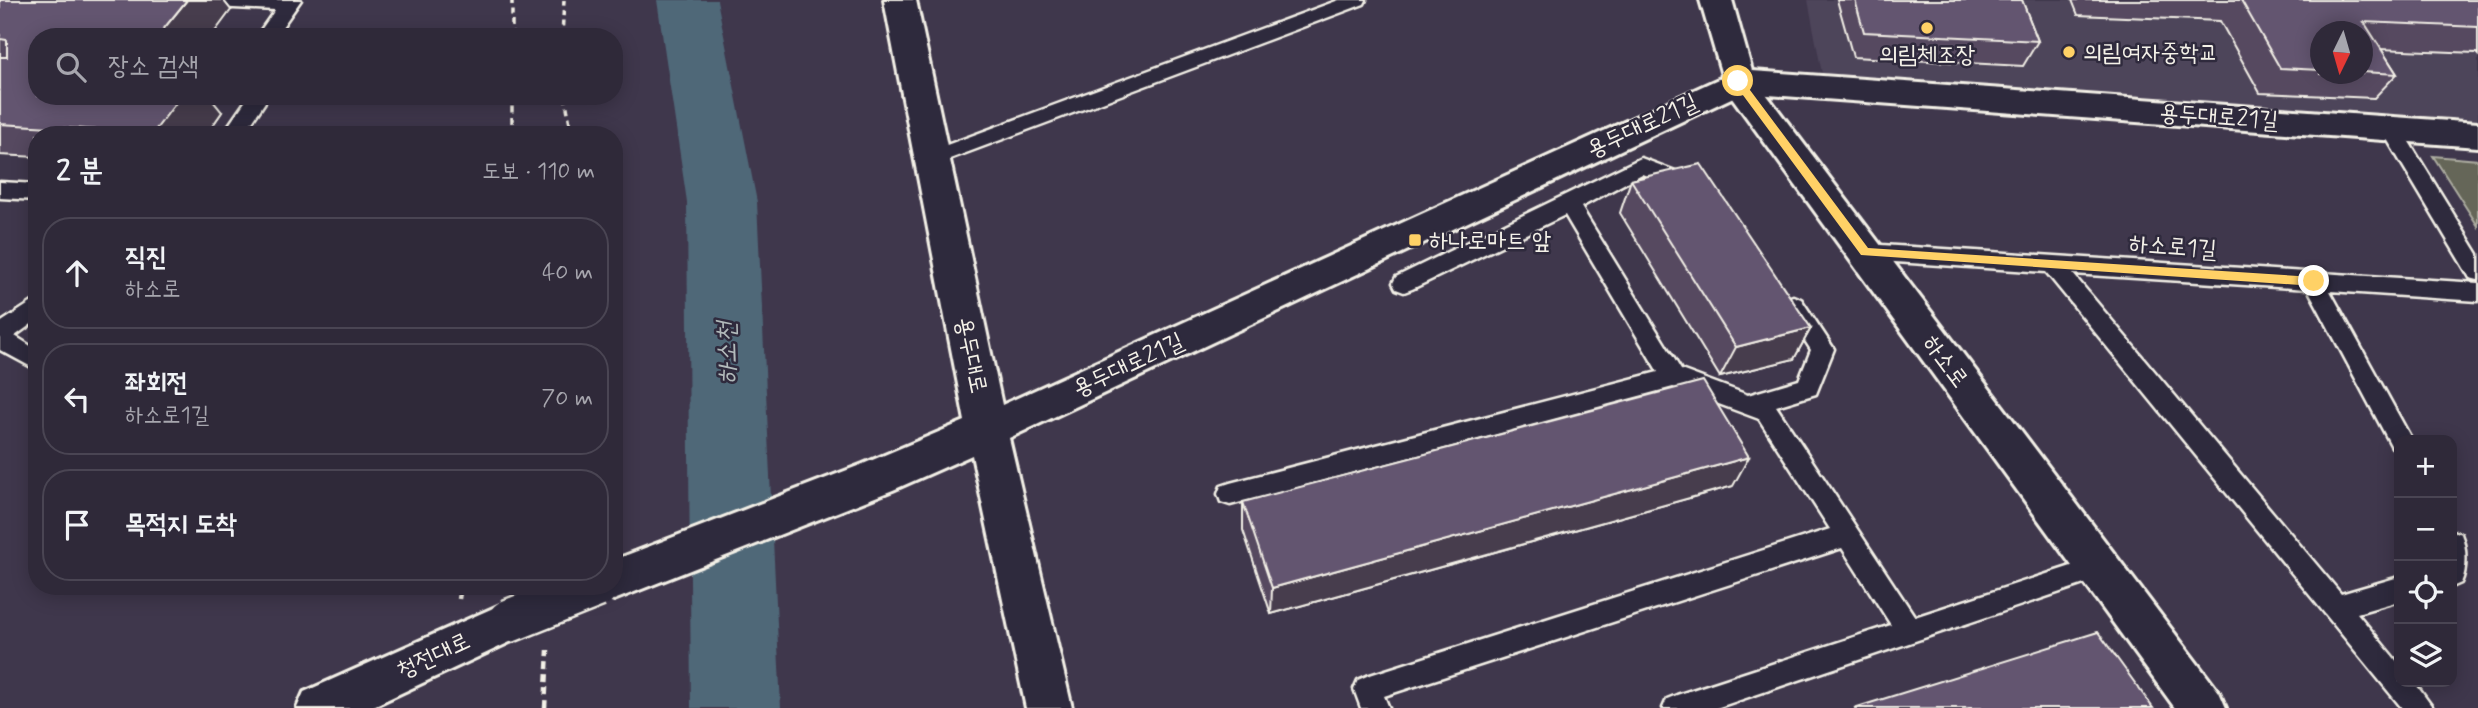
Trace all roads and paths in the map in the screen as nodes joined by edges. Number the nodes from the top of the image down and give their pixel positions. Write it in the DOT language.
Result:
graph roads {
  1 [pos="193,0"];
  2 [pos="512,0"];
  3 [pos="564,0"];
  4 [pos="900,0"];
  5 [pos="1357,0"];
  6 [pos="1716,0"];
  7 [pos="290,3"];
  8 [pos="272,28"];
  9 [pos="512,28"];
  10 [pos="562,28"];
  11 [pos="1738,81"];
  12 [pos="253,105"];
  13 [pos="512,105"];
  14 [pos="567,105"];
  15 [pos="238,126"];
  16 [pos="512,126"];
  17 [pos="570,126"];
  18 [pos="2391,129"];
  19 [pos="2478,135"];
  20 [pos="932,158"];
  21 [pos="0,190"];
  22 [pos="1709,191"];
  23 [pos="28,192"];
  24 [pos="1569,204"];
  25 [pos="1865,252"];
  26 [pos="2052,264"];
  27 [pos="2478,272"];
  28 [pos="2314,281"];
  29 [pos="1404,283"];
  30 [pos="1779,284"];
  31 [pos="2478,292"];
  32 [pos="28,315"];
  33 [pos="0,337"];
  34 [pos="28,355"];
  35 [pos="1673,377"];
  36 [pos="1747,405"];
  37 [pos="987,430"];
  38 [pos="2397,435"];
  39 [pos="1230,494"];
  40 [pos="1847,535"];
  41 [pos="2099,568"];
  42 [pos="623,576"];
  43 [pos="2394,590"];
  44 [pos="574,595"];
  45 [pos="2336,607"];
  46 [pos="1910,631"];
  47 [pos="1683,707"];
  48 [pos="320,708"];
  49 [pos="1049,708"];
  50 [pos="1375,708"];
  51 [pos="2203,708"];
  52 [pos="2420,708"];
  1 -- 7 [label="lane"];
  2 -- 9 [label="path"];
  3 -- 10 [label="path"];
  4 -- 20 [label="street, 용두대로"];
  5 -- 20 [label="lane"];
  6 -- 11 [label="street, 하소로"];
  7 -- 8 [label="lane"];
  11 -- 18 [label="street, 용두대로21길"];
  11 -- 25 [label="street, 하소로"];
  11 -- 37 [label="street, 용두대로21길"];
  12 -- 15 [label="lane"];
  13 -- 16 [label="path"];
  14 -- 17 [label="path"];
  18 -- 19 [label="street, 용두대로21길"];
  18 -- 27 [label="lane"];
  20 -- 37 [label="street, 용두대로"];
  21 -- 23 [label="lane"];
  22 -- 24 [label="lane"];
  24 -- 29 [label="lane"];
  24 -- 35 [label="lane"];
  25 -- 26 [label="lane, 하소로1길"];
  25 -- 41 [label="street, 하소로"];
  26 -- 28 [label="lane, 하소로1길"];
  26 -- 45 [label="lane"];
  28 -- 31 [label="lane, 하소로1길"];
  28 -- 38 [label="lane"];
  30 -- 36 [label="lane"];
  32 -- 33 [label="lane"];
  33 -- 34 [label="lane"];
  35 -- 36 [label="lane"];
  35 -- 39 [label="lane"];
  36 -- 40 [label="lane"];
  37 -- 42 [label="street"];
  37 -- 49 [label="street, 용두대로"];
  40 -- 46 [label="lane"];
  40 -- 50 [label="lane"];
  41 -- 46 [label="lane"];
  41 -- 51 [label="street, 하소로"];
  43 -- 45 [label="lane"];
  44 -- 48 [label="street, 청전대로, bridge"];
  45 -- 52 [label="lane"];
  46 -- 47 [label="lane"];
}
